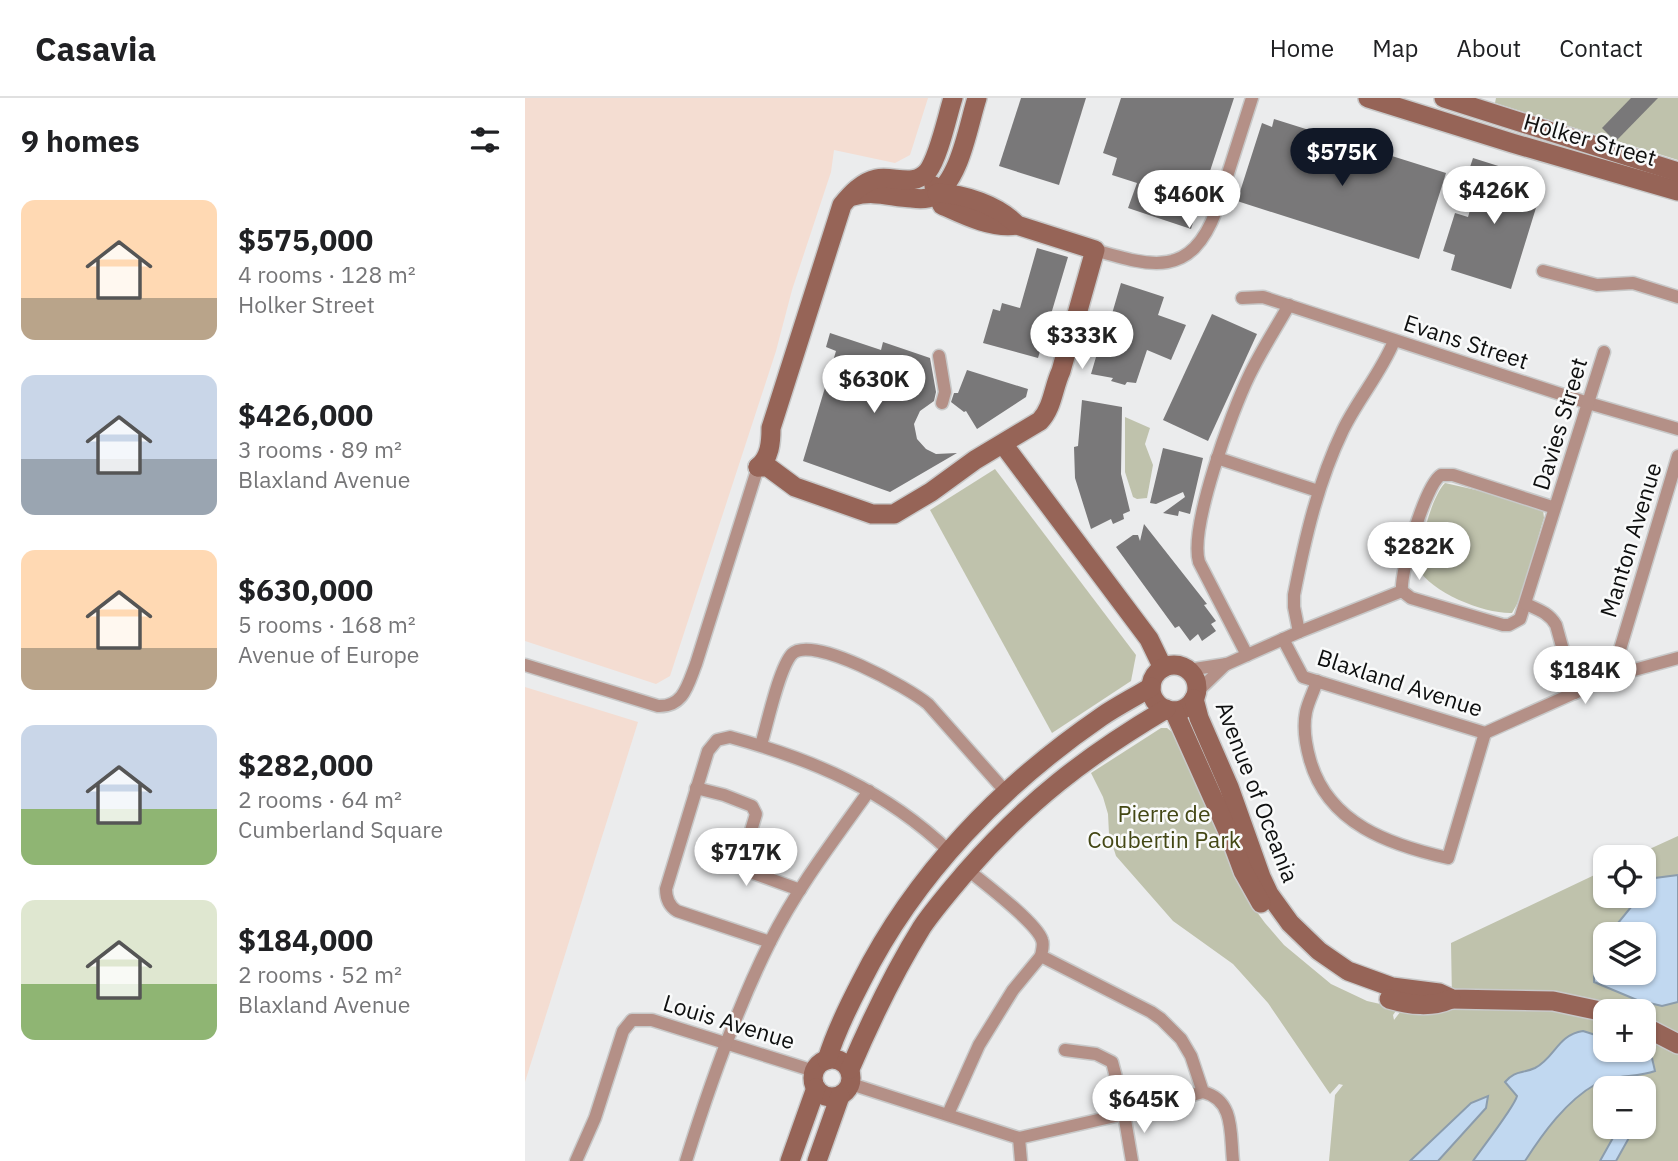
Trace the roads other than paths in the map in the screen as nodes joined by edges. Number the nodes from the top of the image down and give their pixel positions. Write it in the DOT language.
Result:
graph roads {
  1 [pos="953,98"];
  2 [pos="977,98"];
  3 [pos="1252,98"];
  4 [pos="1368,98"];
  5 [pos="1444,98"];
  6 [pos="1476,103"];
  7 [pos="1468,129"];
  8 [pos="1678,172"];
  9 [pos="924,174"];
  10 [pos="1678,191"];
  11 [pos="937,193"];
  12 [pos="848,197"];
  13 [pos="1095,250"];
  14 [pos="1543,271"];
  15 [pos="1678,297"];
  16 [pos="1242,298"];
  17 [pos="1289,305"];
  18 [pos="1394,341"];
  19 [pos="1604,352"];
  20 [pos="939,356"];
  21 [pos="942,403"];
  22 [pos="1588,404"];
  23 [pos="1678,429"];
  24 [pos="1003,444"];
  25 [pos="1678,456"];
  26 [pos="1217,458"];
  27 [pos="767,463"];
  28 [pos="1318,491"];
  29 [pos="1555,508"];
  30 [pos="1402,591"];
  31 [pos="1526,604"];
  32 [pos="1299,632"];
  33 [pos="1283,639"];
  34 [pos="1247,655"];
  35 [pos="1678,658"];
  36 [pos="1227,664"];
  37 [pos="525,665"];
  38 [pos="1163,668"];
  39 [pos="1188,670"];
  40 [pos="1612,676"];
  41 [pos="1317,681"];
  42 [pos="1151,687"];
  43 [pos="1575,692"];
  44 [pos="1196,695"];
  45 [pos="1170,710"];
  46 [pos="1485,733"];
  47 [pos="761,746"];
  48 [pos="697,788"];
  49 [pos="869,791"];
  50 [pos="1006,792"];
  51 [pos="750,834"];
  52 [pos="745,851"];
  53 [pos="949,851"];
  54 [pos="968,870"];
  55 [pos="800,890"];
  56 [pos="770,942"];
  57 [pos="1041,956"];
  58 [pos="1452,999"];
  59 [pos="1593,1010"];
  60 [pos="1656,1033"];
  61 [pos="727,1043"];
  62 [pos="1678,1044"];
  63 [pos="1065,1050"];
  64 [pos="819,1073"];
  65 [pos="847,1083"];
  66 [pos="1203,1092"];
  67 [pos="948,1114"];
  68 [pos="1124,1114"];
  69 [pos="1019,1138"];
  70 [pos="576,1161"];
  71 [pos="686,1161"];
  72 [pos="790,1161"];
  73 [pos="817,1161"];
  74 [pos="1021,1161"];
  75 [pos="1132,1161"];
  76 [pos="1233,1161"];
  1 -- 9 [label="street"];
  2 -- 11 [label="street"];
  3 -- 13 [label="street"];
  4 -- 7 [label="street, Holker Street"];
  5 -- 6 [label="street, Holker Street"];
  6 -- 7 [label="street"];
  6 -- 8 [label="street, Holker Street"];
  7 -- 10 [label="street, Holker Street"];
  9 -- 11 [label="street"];
  9 -- 12 [label="street"];
  11 -- 12 [label="street"];
  11 -- 13 [label="street"];
  12 -- 27 [label="street"];
  13 -- 24 [label="street"];
  14 -- 15 [label="street"];
  16 -- 17 [label="street, Evans Street"];
  17 -- 18 [label="street, Evans Street"];
  17 -- 26 [label="street"];
  18 -- 22 [label="street, Evans Street"];
  18 -- 28 [label="street"];
  19 -- 22 [label="street, Davies Street"];
  20 -- 21 [label="street"];
  22 -- 23 [label="street, Evans Street"];
  22 -- 29 [label="street, Davies Street"];
  24 -- 27 [label="street"];
  24 -- 38 [label="street"];
  25 -- 40 [label="street, Manton Avenue"];
  26 -- 28 [label="street"];
  26 -- 34 [label="street"];
  27 -- 37 [label="street"];
  28 -- 32 [label="street"];
  29 -- 30 [label="street"];
  29 -- 31 [label="street, Davies Street"];
  30 -- 31 [label="street"];
  30 -- 32 [label="street"];
  31 -- 43 [label="street"];
  32 -- 33 [label="street"];
  33 -- 34 [label="street"];
  33 -- 41 [label="street, Blaxland Avenue"];
  34 -- 36 [label="street"];
  35 -- 40 [label="street, Blaxland Avenue"];
  36 -- 39 [label="street"];
  36 -- 44 [label="street"];
  38 -- 39 [label="street"];
  38 -- 42 [label="street"];
  39 -- 44 [label="street"];
  40 -- 43 [label="street, Blaxland Avenue"];
  41 -- 46 [label="street, Blaxland Avenue"];
  41 -- 46 [label="street"];
  42 -- 45 [label="street"];
  42 -- 50 [label="street"];
  43 -- 46 [label="street, Blaxland Avenue"];
  44 -- 45 [label="street"];
  44 -- 58 [label="street, Avenue of Oceania"];
  45 -- 54 [label="street"];
  45 -- 58 [label="street, Avenue of Oceania"];
  47 -- 48 [label="street"];
  47 -- 49 [label="street"];
  47 -- 50 [label="street"];
  48 -- 51 [label="street"];
  48 -- 56 [label="street"];
  49 -- 53 [label="street"];
  49 -- 55 [label="street"];
  50 -- 53 [label="street"];
  52 -- 55 [label="street"];
  53 -- 64 [label="street"];
  54 -- 57 [label="street"];
  54 -- 65 [label="street"];
  55 -- 56 [label="street"];
  56 -- 61 [label="street"];
  57 -- 66 [label="street"];
  57 -- 67 [label="street"];
  58 -- 59 [label="street, Avenue of Oceania"];
  60 -- 62 [label="street"];
  61 -- 64 [label="street, Louis Avenue"];
  61 -- 70 [label="street, Louis Avenue"];
  61 -- 71 [label="street"];
  63 -- 68 [label="street"];
  64 -- 65 [label="street"];
  64 -- 65 [label="street"];
  64 -- 72 [label="street"];
  65 -- 67 [label="street"];
  65 -- 73 [label="street"];
  66 -- 68 [label="street"];
  66 -- 76 [label="street"];
  67 -- 69 [label="street"];
  68 -- 69 [label="street"];
  68 -- 75 [label="street"];
  69 -- 74 [label="street"];
}
